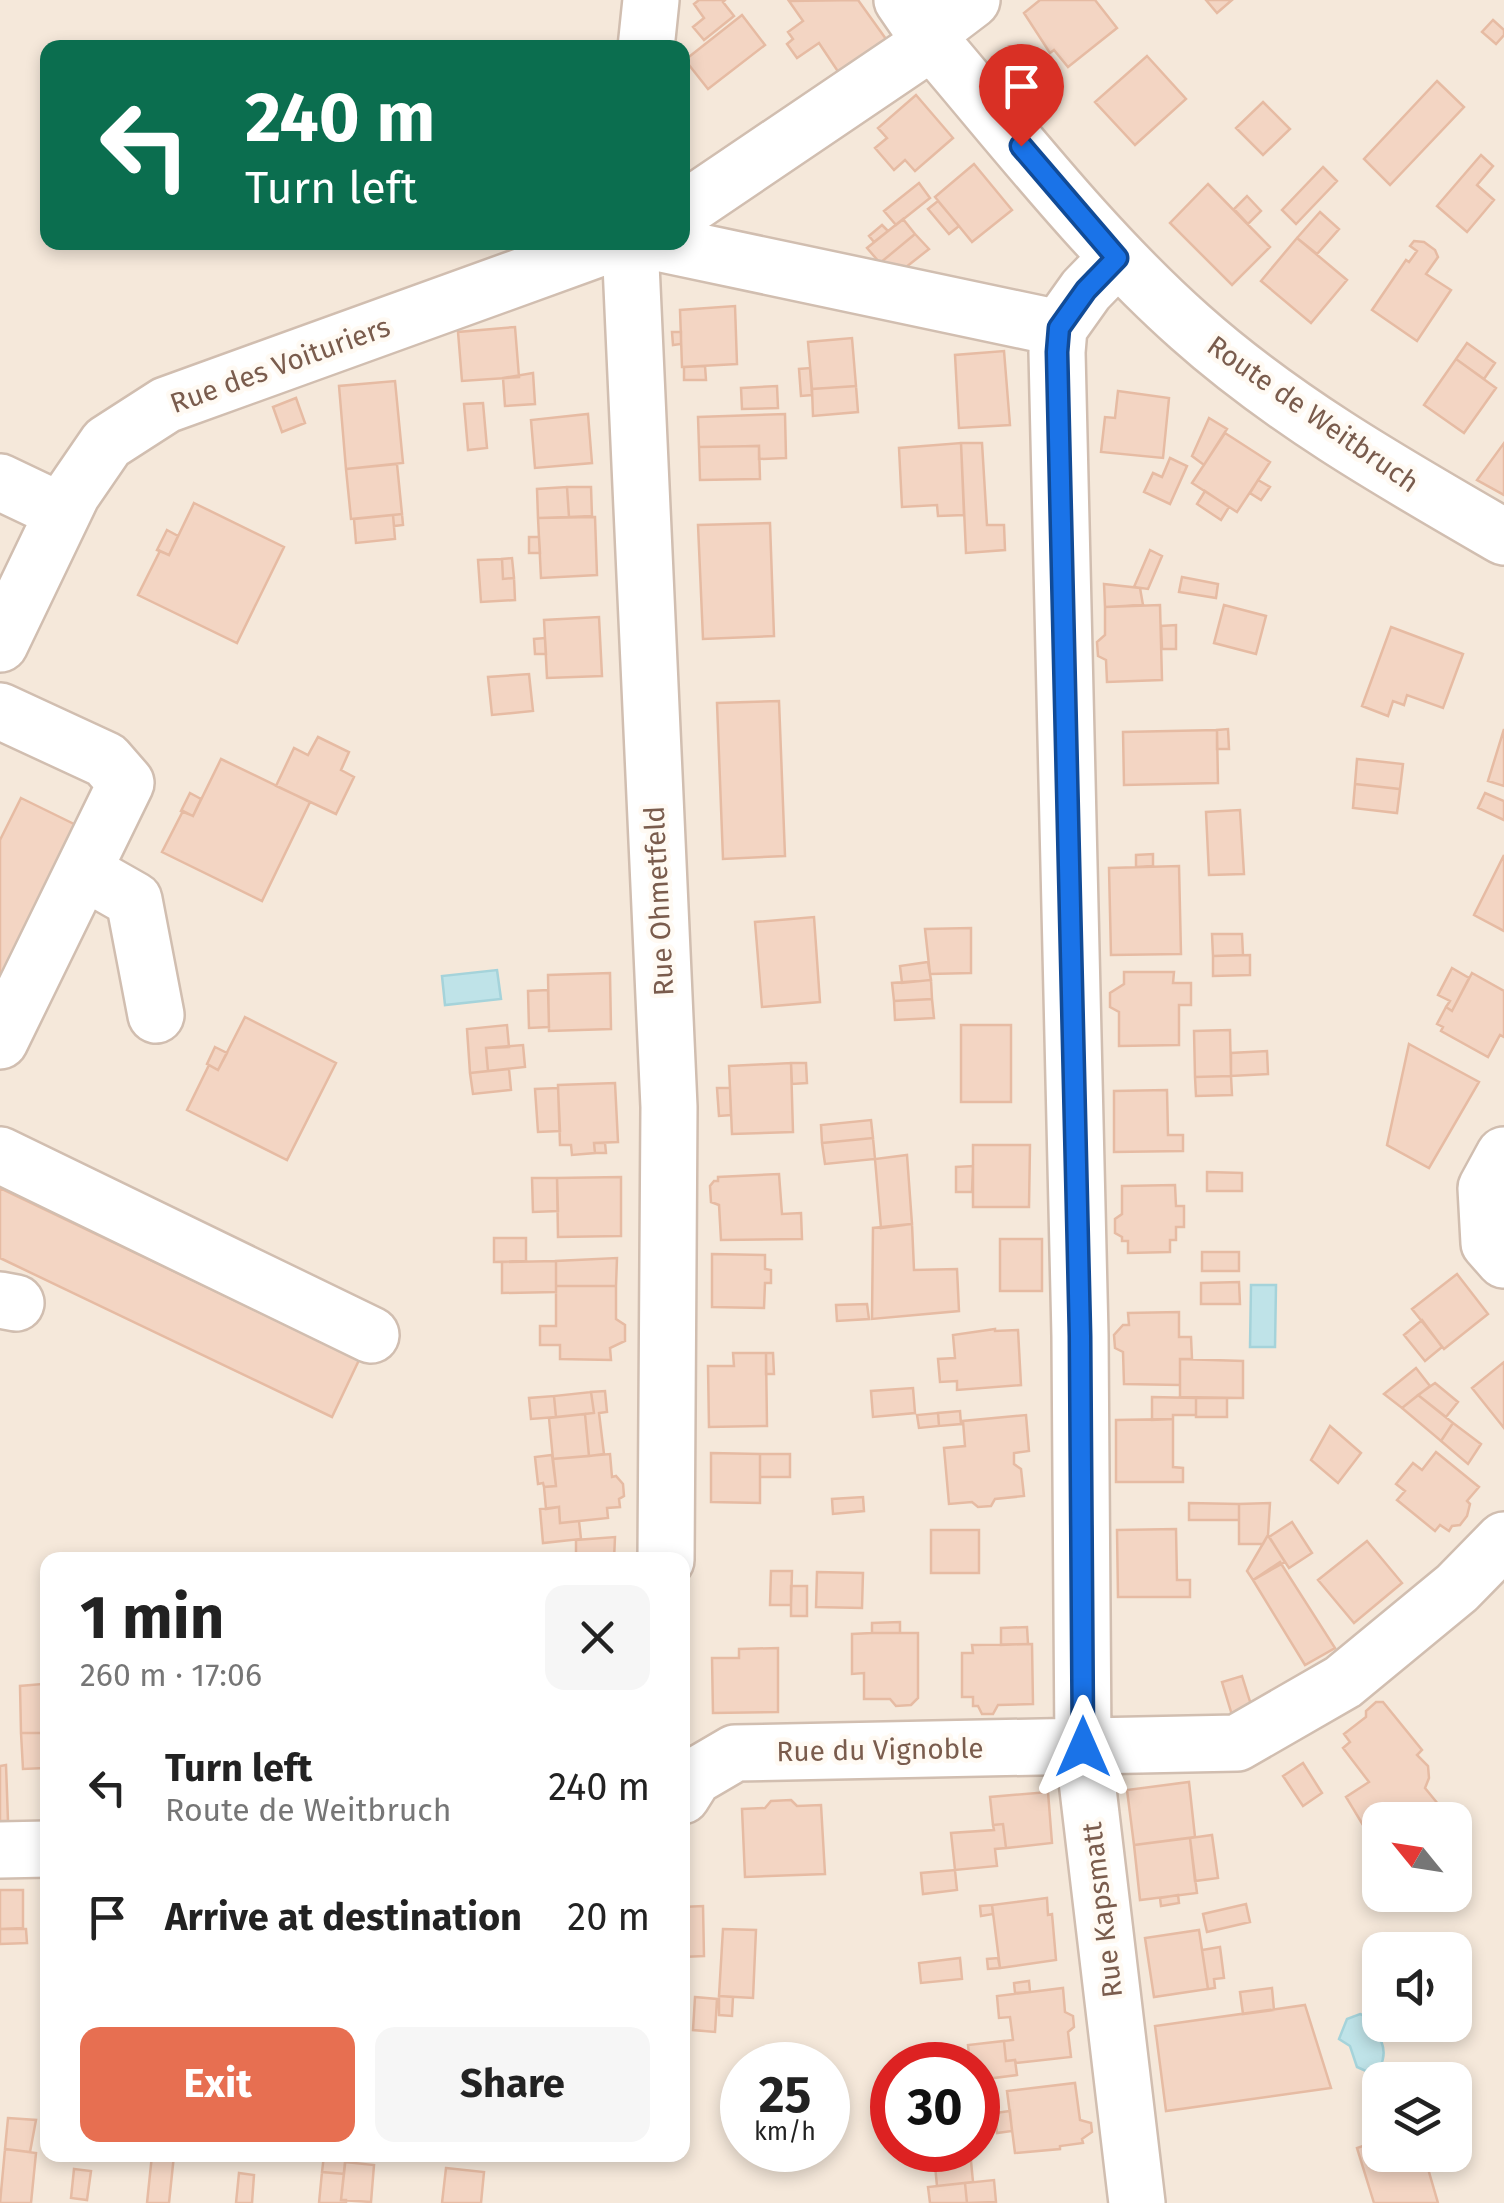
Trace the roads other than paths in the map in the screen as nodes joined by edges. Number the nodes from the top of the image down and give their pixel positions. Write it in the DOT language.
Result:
graph roads {
  1 [pos="651,0"];
  2 [pos="972,0"];
  3 [pos="914,17"];
  4 [pos="647,40"];
  5 [pos="690,207"];
  6 [pos="595,250"];
  7 [pos="630,250"];
  8 [pos="690,250"];
  9 [pos="1117,258"];
  10 [pos="1059,328"];
  11 [pos="0,482"];
  12 [pos="63,512"];
  13 [pos="1504,537"];
  14 [pos="0,644"];
  15 [pos="0,711"];
  16 [pos="83,871"];
  17 [pos="156,1015"];
  18 [pos="0,1041"];
  19 [pos="0,1155"];
  20 [pos="1504,1155"];
  21 [pos="1504,1260"];
  22 [pos="371,1334"];
  23 [pos="1504,1540"];
  24 [pos="666,1552"];
  25 [pos="1083,1747"];
  26 [pos="690,1776"];
  27 [pos="40,1848"];
  28 [pos="0,1850"];
  29 [pos="1137,2203"];
  1 -- 4 [label="street"];
  2 -- 3 [label="street"];
  3 -- 5 [label="street"];
  3 -- 9 [label="street, Route de Weitbruch"];
  6 -- 12 [label="street, Rue des Voituriers"];
  7 -- 24 [label="street, Rue Ohmetfeld"];
  8 -- 10 [label="street"];
  9 -- 10 [label="street"];
  9 -- 13 [label="street, Route de Weitbruch"];
  10 -- 25 [label="street, Rue Kapsmatt"];
  11 -- 12 [label="street"];
  12 -- 14 [label="street, Rue des Voituriers"];
  15 -- 16 [label="street"];
  16 -- 17 [label="street"];
  16 -- 18 [label="street"];
  19 -- 22 [label="street"];
  20 -- 21 [label="street"];
  23 -- 25 [label="street, Rue du Vignoble"];
  25 -- 26 [label="street, Rue du Vignoble"];
  25 -- 29 [label="street, Rue Kapsmatt"];
  27 -- 28 [label="street"];
}
